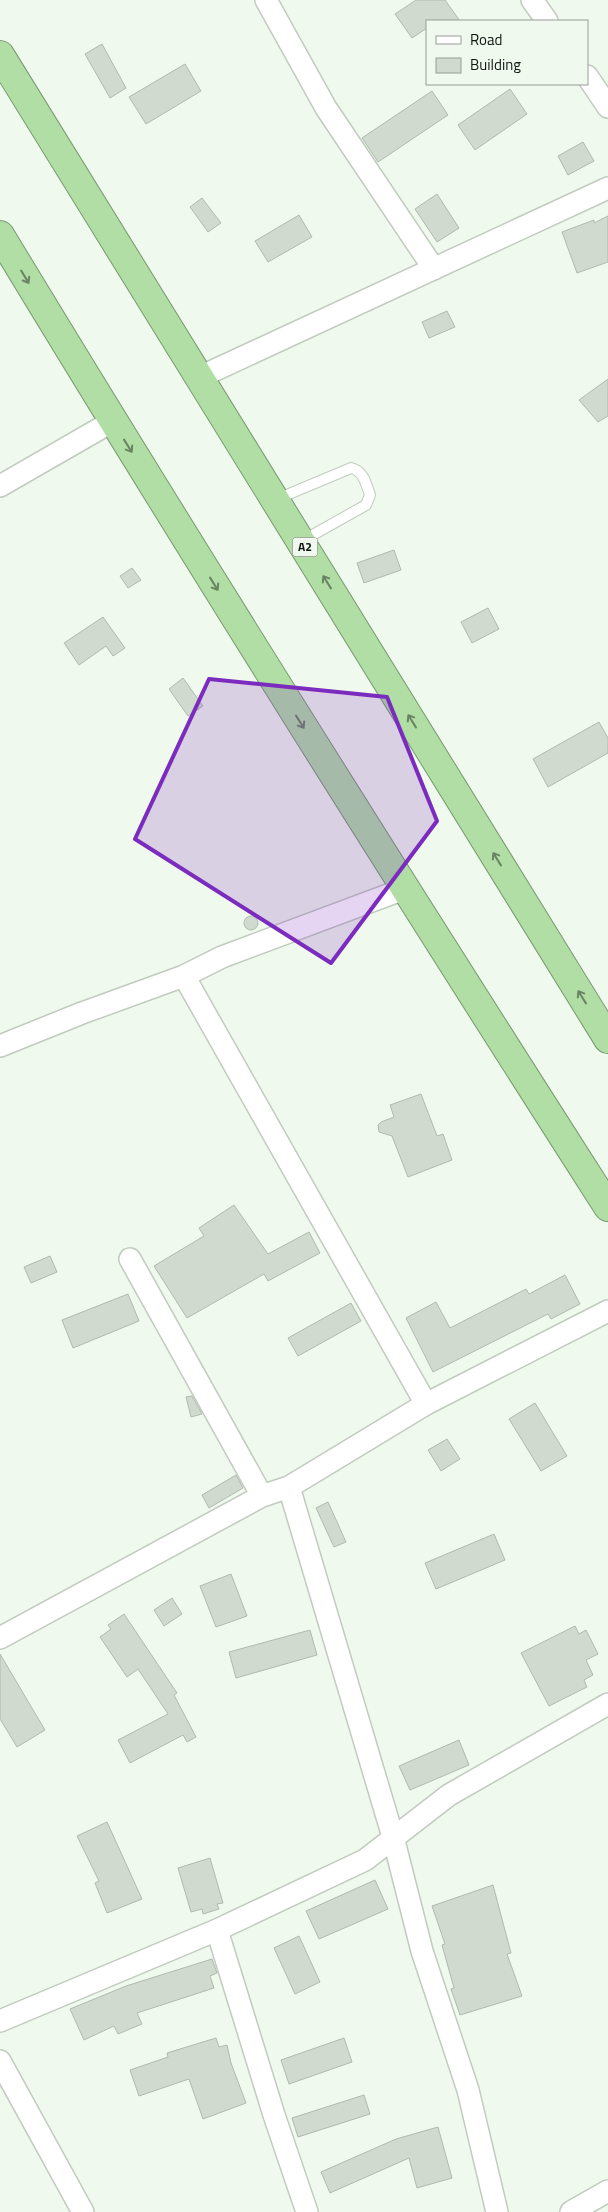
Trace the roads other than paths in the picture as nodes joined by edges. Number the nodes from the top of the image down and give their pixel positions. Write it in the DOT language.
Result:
graph roads {
  1 [pos="266,0"];
  2 [pos="532,0"];
  3 [pos="547,20"];
  4 [pos="0,55"];
  5 [pos="588,77"];
  6 [pos="608,107"];
  7 [pos="608,188"];
  8 [pos="0,235"];
  9 [pos="434,269"];
  10 [pos="200,377"];
  11 [pos="113,421"];
  12 [pos="0,486"];
  13 [pos="276,500"];
  14 [pos="301,541"];
  15 [pos="404,889"];
  16 [pos="184,976"];
  17 [pos="605,1029"];
  18 [pos="0,1046"];
  19 [pos="608,1207"];
  20 [pos="130,1259"];
  21 [pos="608,1311"];
  22 [pos="426,1404"];
  23 [pos="289,1486"];
  24 [pos="262,1496"];
  25 [pos="0,1638"];
  26 [pos="608,1704"];
  27 [pos="393,1837"];
  28 [pos="217,1930"];
  29 [pos="0,2021"];
  30 [pos="0,2062"];
  31 [pos="608,2191"];
  32 [pos="83,2212"];
  33 [pos="307,2212"];
  34 [pos="497,2212"];
  35 [pos="571,2212"];
  1 -- 9 [label="street"];
  2 -- 3 [label="street"];
  4 -- 10 [label="highway, A2"];
  5 -- 6 [label="street"];
  7 -- 9 [label="street"];
  8 -- 11 [label="highway, one-way"];
  9 -- 10 [label="street"];
  10 -- 13 [label="highway, A2"];
  11 -- 12 [label="street"];
  11 -- 15 [label="highway, one-way"];
  13 -- 14 [label="highway, A2"];
  13 -- 14 [label="lane"];
  17 -- 14 [label="highway, A2, one-way"];
  15 -- 16 [label="street"];
  15 -- 19 [label="highway"];
  16 -- 18 [label="street"];
  16 -- 22 [label="street"];
  20 -- 24 [label="street"];
  21 -- 22 [label="street"];
  22 -- 23 [label="street"];
  23 -- 24 [label="street"];
  23 -- 27 [label="street"];
  24 -- 25 [label="street"];
  26 -- 27 [label="street"];
  27 -- 28 [label="street"];
  27 -- 34 [label="street"];
  28 -- 29 [label="street"];
  28 -- 33 [label="street"];
  30 -- 32 [label="street"];
  31 -- 35 [label="street"];
}
